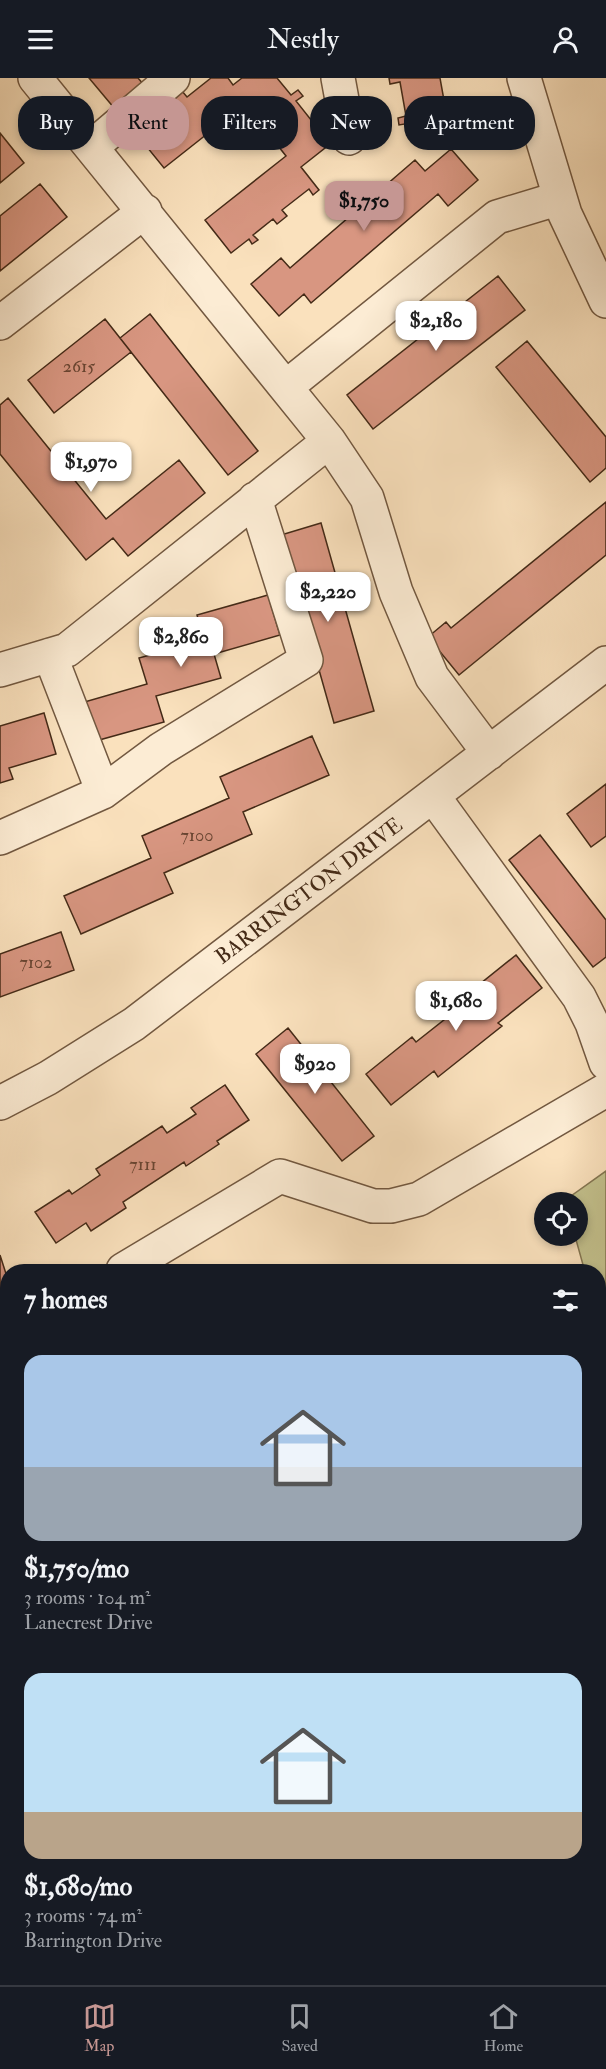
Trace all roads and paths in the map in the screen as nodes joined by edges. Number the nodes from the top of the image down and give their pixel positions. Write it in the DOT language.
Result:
graph roads {
  1 [pos="35,78"];
  2 [pos="172,78"];
  3 [pos="338,78"];
  4 [pos="524,78"];
  5 [pos="50,96"];
  6 [pos="341,96"];
  7 [pos="94,145"];
  8 [pos="94,147"];
  9 [pos="560,198"];
  10 [pos="145,211"];
  11 [pos="606,301"];
  12 [pos="0,323"];
  13 [pos="286,387"];
  14 [pos="329,441"];
  15 [pos="255,499"];
  16 [pos="50,655"];
  17 [pos="606,663"];
  18 [pos="0,670"];
  19 [pos="489,753"];
  20 [pos="104,792"];
  21 [pos="433,796"];
  22 [pos="0,838"];
  23 [pos="606,1063"];
  24 [pos="606,1090"];
  25 [pos="0,1103"];
  26 [pos="133,1264"];
  1 -- 5 [label="street"];
  2 -- 7 [label="street"];
  3 -- 6 [label="street"];
  4 -- 9 [label="street"];
  8 -- 10 [label="street"];
  9 -- 11 [label="street"];
  9 -- 13 [label="street"];
  10 -- 12 [label="street"];
  10 -- 13 [label="street"];
  13 -- 14 [label="street"];
  14 -- 15 [label="street"];
  14 -- 19 [label="street"];
  15 -- 16 [label="street"];
  15 -- 20 [label="street"];
  16 -- 18 [label="street"];
  16 -- 20 [label="street"];
  17 -- 19 [label="street, BARRINGTON DRIVE"];
  19 -- 21 [label="street, BARRINGTON DRIVE"];
  20 -- 22 [label="street"];
  21 -- 23 [label="street"];
  21 -- 25 [label="street, BARRINGTON DRIVE"];
  24 -- 26 [label="street"];
}
